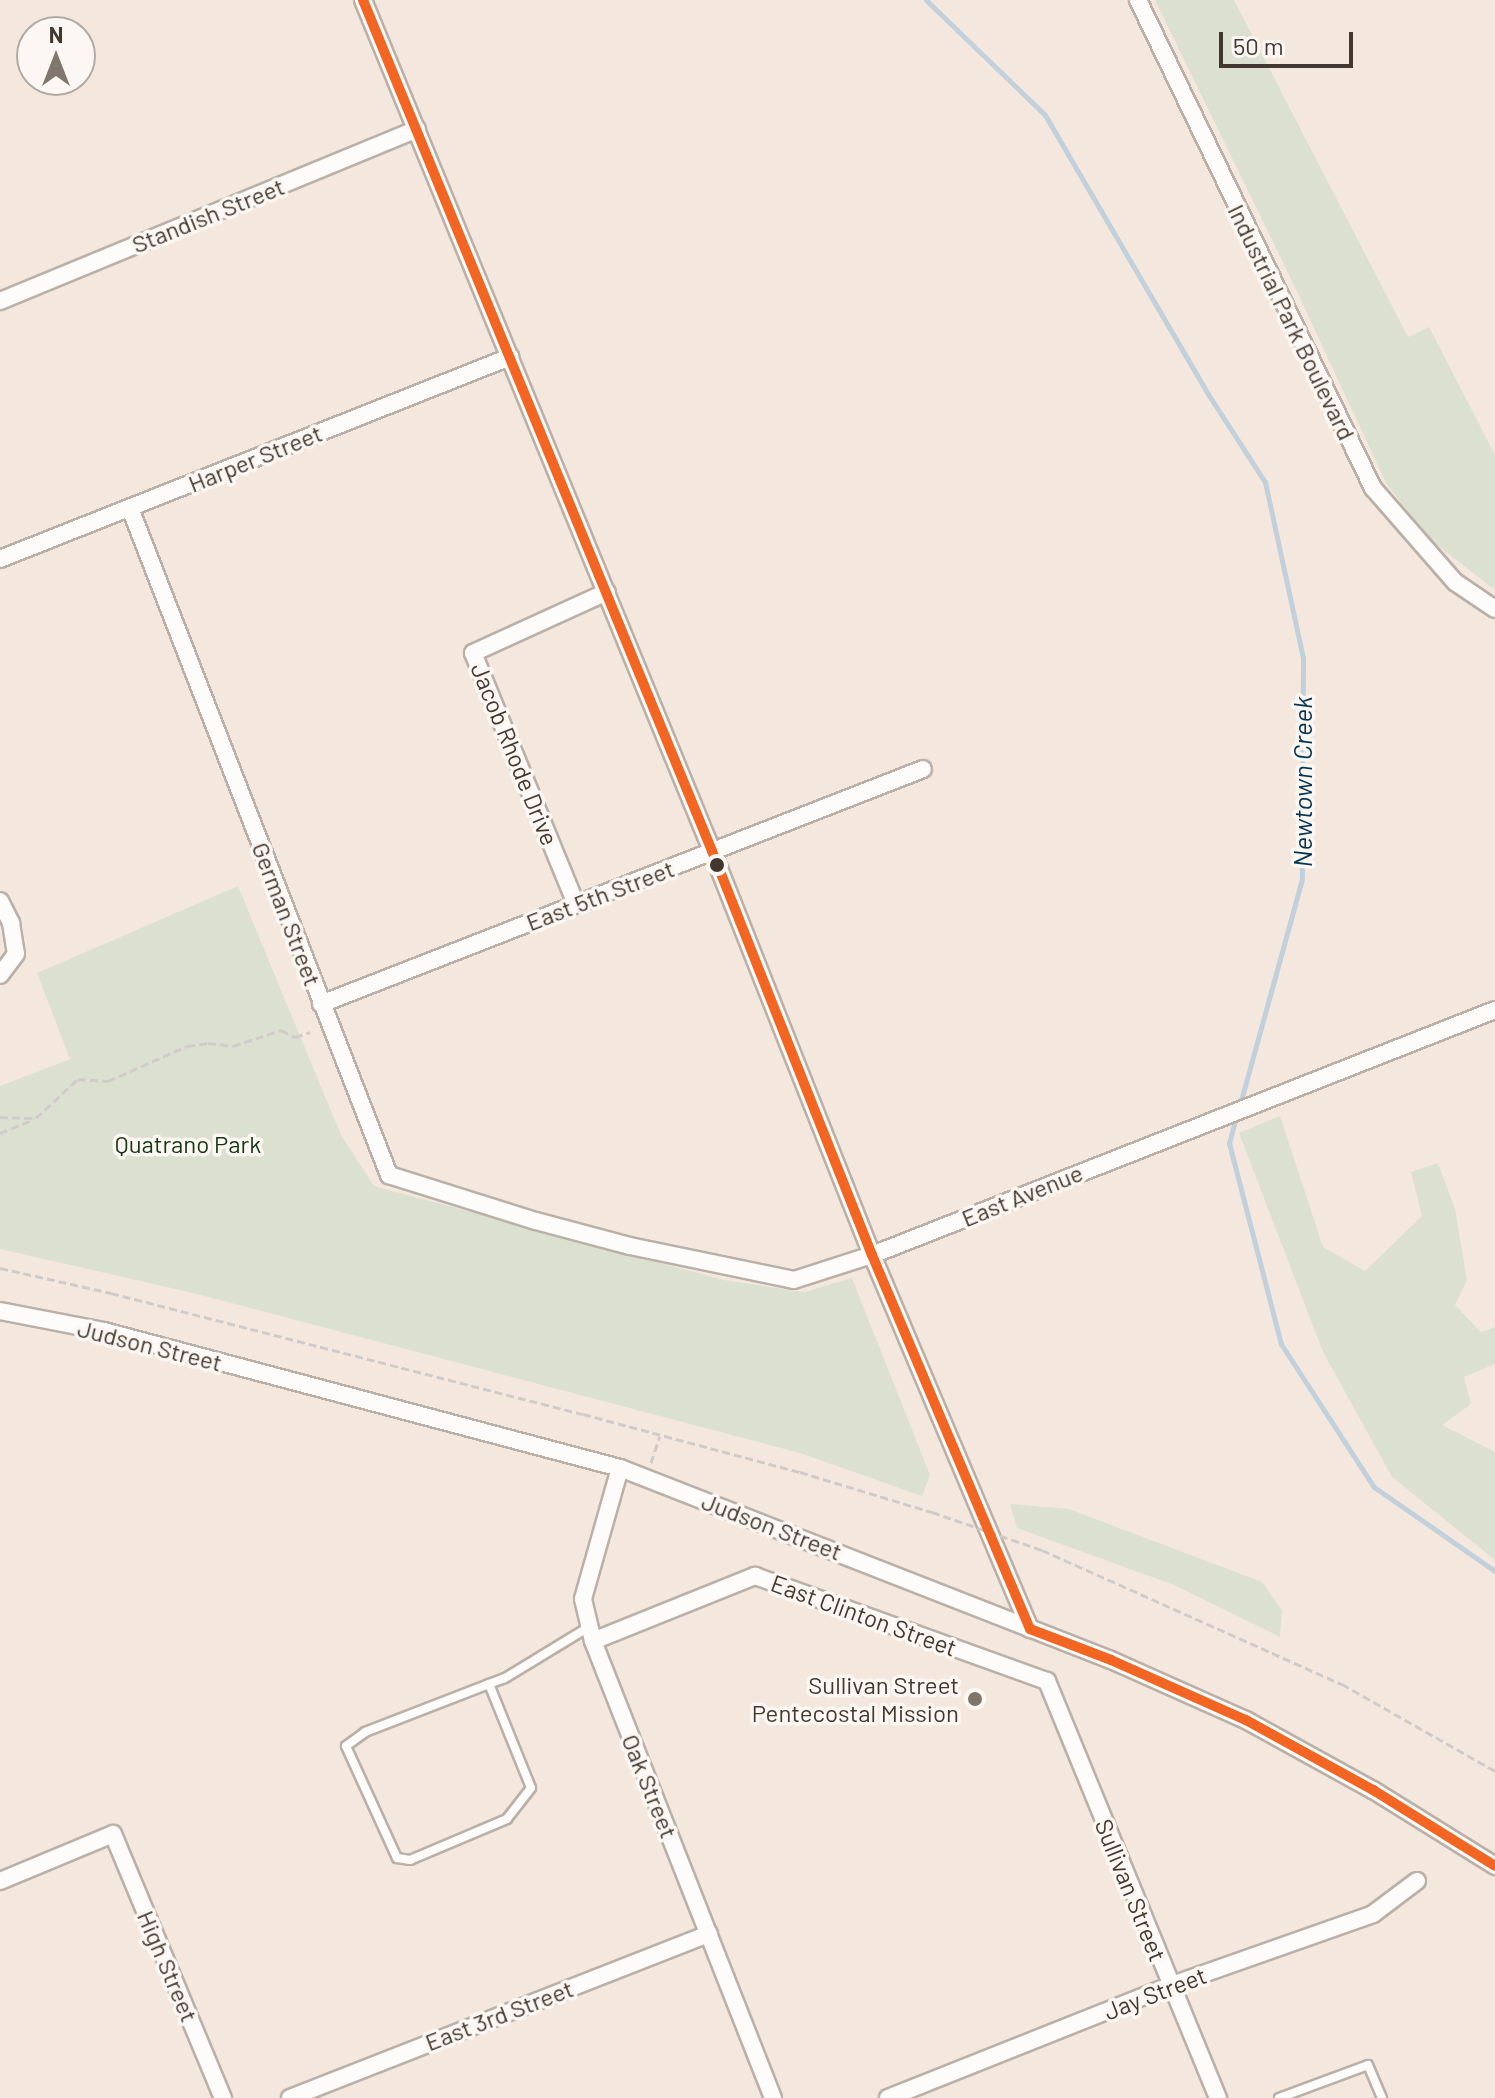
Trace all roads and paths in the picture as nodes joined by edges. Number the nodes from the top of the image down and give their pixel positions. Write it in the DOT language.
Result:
graph roads {
  1 [pos="363,0"];
  2 [pos="1138,0"];
  3 [pos="417,129"];
  4 [pos="0,301"];
  5 [pos="510,357"];
  6 [pos="130,508"];
  7 [pos="0,559"];
  8 [pos="607,592"];
  9 [pos="1495,609"];
  10 [pos="923,769"];
  11 [pos="712,851"];
  12 [pos="0,901"];
  13 [pos="576,904"];
  14 [pos="0,975"];
  15 [pos="321,1004"];
  16 [pos="1495,1010"];
  17 [pos="310,1032"];
  18 [pos="0,1117"];
  19 [pos="36,1118"];
  20 [pos="0,1133"];
  21 [pos="536,1221"];
  22 [pos="872,1255"];
  23 [pos="0,1268"];
  24 [pos="0,1311"];
  25 [pos="660,1435"];
  26 [pos="620,1468"];
  27 [pos="646,1478"];
  28 [pos="1030,1629"];
  29 [pos="591,1634"];
  30 [pos="1047,1681"];
  31 [pos="489,1684"];
  32 [pos="1495,1771"];
  33 [pos="1495,1866"];
  34 [pos="0,1881"];
  35 [pos="1417,1881"];
  36 [pos="709,1934"];
  37 [pos="1169,1986"];
  38 [pos="223,2098"];
  39 [pos="290,2098"];
  40 [pos="773,2098"];
  41 [pos="888,2098"];
  42 [pos="1218,2098"];
  43 [pos="1279,2098"];
  44 [pos="1382,2098"];
  1 -- 3 [label="street"];
  2 -- 9 [label="street, Industrial Park Boulevard"];
  3 -- 4 [label="street, Standish Street"];
  3 -- 5 [label="street"];
  5 -- 6 [label="street, Harper Street"];
  5 -- 8 [label="street"];
  6 -- 7 [label="street, Harper Street"];
  6 -- 15 [label="street, German Street"];
  8 -- 11 [label="street"];
  8 -- 13 [label="street, Jacob Rhode Drive"];
  10 -- 11 [label="street, East 5th Street"];
  11 -- 13 [label="street, East 5th Street"];
  11 -- 22 [label="street"];
  12 -- 14 [label="street"];
  13 -- 15 [label="street, East 5th Street"];
  15 -- 21 [label="street, German Street"];
  16 -- 22 [label="street, East Avenue"];
  17 -- 19 [label="path"];
  18 -- 19 [label="path"];
  19 -- 20 [label="path"];
  21 -- 22 [label="street, East Avenue"];
  22 -- 28 [label="street"];
  23 -- 25 [label="path"];
  24 -- 26 [label="street, Judson Street"];
  25 -- 27 [label="path"];
  25 -- 32 [label="path, bridge"];
  26 -- 27 [label="street, Judson Street"];
  26 -- 29 [label="street, Oak Street"];
  27 -- 28 [label="street, Judson Street"];
  28 -- 33 [label="street, Judson Street"];
  29 -- 30 [label="street, East Clinton Street"];
  29 -- 31 [label="lane"];
  29 -- 36 [label="street, Oak Street"];
  30 -- 37 [label="street, Sullivan Street"];
  31 -- 31 [label="lane"];
  34 -- 38 [label="street, High Street"];
  35 -- 37 [label="street, Jay Street"];
  36 -- 39 [label="street, East 3rd Street"];
  36 -- 40 [label="street, Oak Street"];
  37 -- 41 [label="street, Jay Street"];
  37 -- 42 [label="street, Sullivan Street"];
  43 -- 44 [label="lane"];
}
